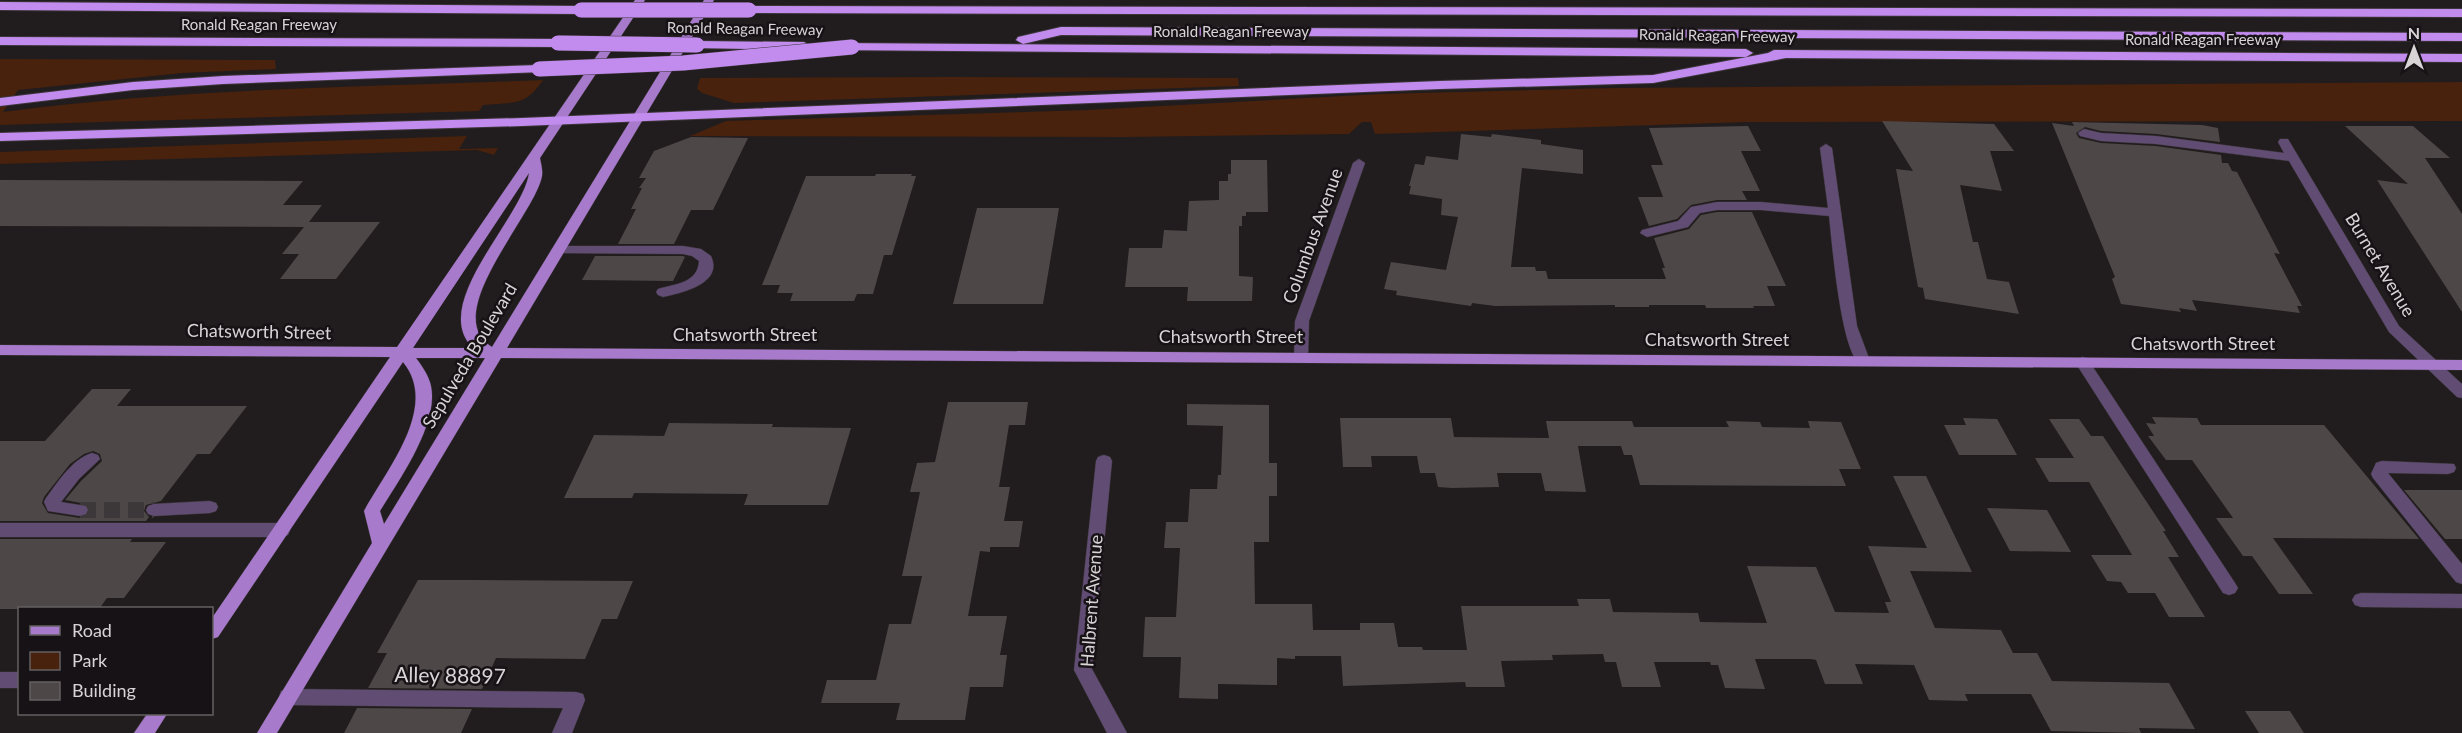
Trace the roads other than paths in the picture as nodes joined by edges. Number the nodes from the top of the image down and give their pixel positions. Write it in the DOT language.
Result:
graph roads {
  1 [pos="640,0"];
  2 [pos="709,0"];
  3 [pos="1682,0"];
  4 [pos="0,6"];
  5 [pos="1193,10"];
  6 [pos="1782,11"];
  7 [pos="2462,13"];
  8 [pos="2462,31"];
  9 [pos="2462,37"];
  10 [pos="0,41"];
  11 [pos="852,47"];
  12 [pos="992,47"];
  13 [pos="1786,54"];
  14 [pos="2462,58"];
  15 [pos="0,102"];
  16 [pos="641,116"];
  17 [pos="557,120"];
  18 [pos="2084,133"];
  19 [pos="0,137"];
  20 [pos="2284,142"];
  21 [pos="1826,148"];
  22 [pos="533,156"];
  23 [pos="2294,158"];
  24 [pos="1359,162"];
  25 [pos="1835,213"];
  26 [pos="1647,233"];
  27 [pos="558,250"];
  28 [pos="663,292"];
  29 [pos="0,350"];
  30 [pos="403,353"];
  31 [pos="495,355"];
  32 [pos="1301,357"];
  33 [pos="1863,361"];
  34 [pos="2082,362"];
  35 [pos="2434,365"];
  36 [pos="2462,365"];
  37 [pos="2462,393"];
  38 [pos="92,459"];
  39 [pos="1104,461"];
  40 [pos="2448,468"];
  41 [pos="210,507"];
  42 [pos="80,510"];
  43 [pos="154,510"];
  44 [pos="0,530"];
  45 [pos="282,530"];
  46 [pos="381,543"];
  47 [pos="2462,577"];
  48 [pos="2229,588"];
  49 [pos="2361,600"];
  50 [pos="2462,602"];
  51 [pos="213,631"];
  52 [pos="0,680"];
  53 [pos="18,680"];
  54 [pos="288,698"];
  55 [pos="156,715"];
  56 [pos="144,733"];
  57 [pos="267,733"];
  58 [pos="562,733"];
  59 [pos="1117,733"];
  1 -- 17 [label="main road"];
  2 -- 16 [label="main road, Sepulveda Boulevard"];
  3 -- 6 [label="highway"];
  4 -- 5 [label="highway, Ronald Reagan Freeway, bridge"];
  5 -- 6 [label="highway, Ronald Reagan Freeway"];
  5 -- 8 [label="highway"];
  6 -- 7 [label="highway, Ronald Reagan Freeway"];
  9 -- 12 [label="highway"];
  10 -- 11 [label="highway, Ronald Reagan Freeway, bridge"];
  11 -- 12 [label="highway, Ronald Reagan Freeway"];
  11 -- 15 [label="highway, bridge"];
  12 -- 13 [label="highway, Ronald Reagan Freeway"];
  13 -- 14 [label="highway, Ronald Reagan Freeway"];
  13 -- 16 [label="highway"];
  16 -- 17 [label="highway"];
  16 -- 27 [label="main road, Sepulveda Boulevard"];
  17 -- 19 [label="highway"];
  17 -- 22 [label="main road"];
  18 -- 23 [label="street"];
  20 -- 23 [label="street, Burnet Avenue"];
  21 -- 25 [label="street"];
  22 -- 30 [label="main road"];
  22 -- 31 [label="main road"];
  23 -- 35 [label="street, Burnet Avenue"];
  24 -- 32 [label="street, Columbus Avenue"];
  25 -- 26 [label="street"];
  25 -- 33 [label="street"];
  27 -- 28 [label="street"];
  27 -- 31 [label="main road, Sepulveda Boulevard"];
  29 -- 30 [label="main road, Chatsworth Street"];
  30 -- 31 [label="main road, Chatsworth Street"];
  30 -- 45 [label="main road"];
  30 -- 46 [label="main road"];
  31 -- 32 [label="main road, Chatsworth Street"];
  31 -- 46 [label="main road, Sepulveda Boulevard"];
  32 -- 33 [label="main road, Chatsworth Street"];
  33 -- 34 [label="main road, Chatsworth Street"];
  34 -- 35 [label="main road, Chatsworth Street"];
  34 -- 48 [label="street"];
  35 -- 36 [label="main road, Chatsworth Street"];
  35 -- 37 [label="street, Burnet Avenue"];
  38 -- 42 [label="street"];
  39 -- 59 [label="street, Halbrent Avenue"];
  40 -- 47 [label="street"];
  41 -- 43 [label="street"];
  44 -- 45 [label="street"];
  45 -- 51 [label="main road"];
  46 -- 54 [label="main road, Sepulveda Boulevard"];
  49 -- 50 [label="street"];
  52 -- 53 [label="street"];
  54 -- 57 [label="main road, Sepulveda Boulevard"];
  54 -- 58 [label="street, Alley 88897"];
  55 -- 56 [label="main road"];
}
